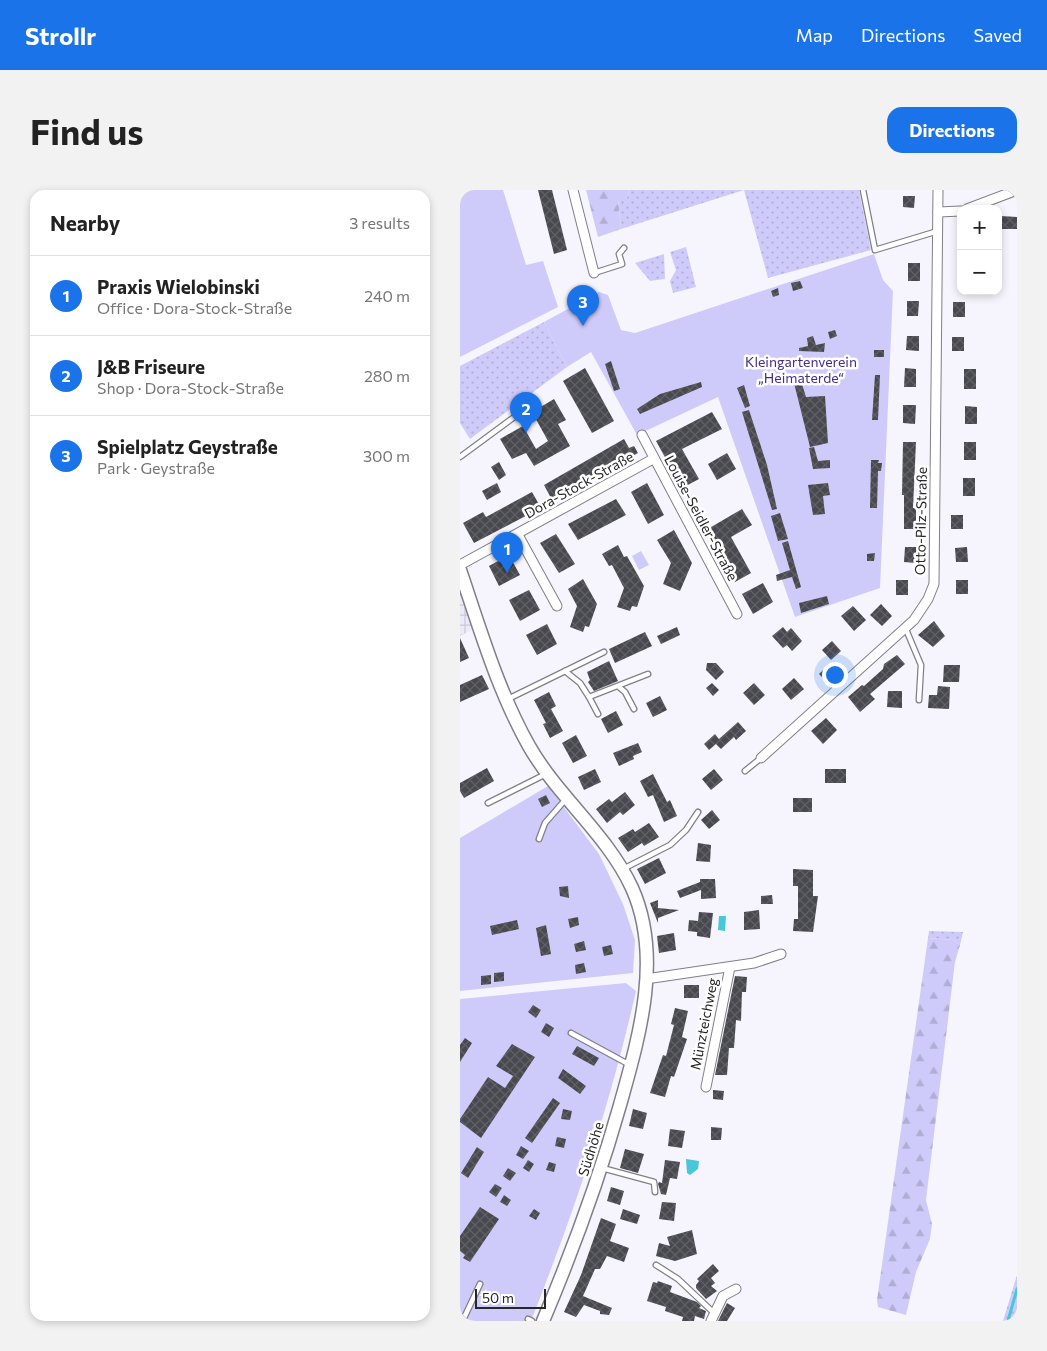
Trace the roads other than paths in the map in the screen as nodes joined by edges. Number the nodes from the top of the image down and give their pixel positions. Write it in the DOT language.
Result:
graph roads {
  1 [pos="573,190"];
  2 [pos="863,190"];
  3 [pos="938,190"];
  4 [pos="1017,190"];
  5 [pos="978,205"];
  6 [pos="957,211"];
  7 [pos="938,212"];
  8 [pos="938,231"];
  9 [pos="624,248"];
  10 [pos="594,273"];
  11 [pos="517,415"];
  12 [pos="642,435"];
  13 [pos="460,457"];
  14 [pos="653,459"];
  15 [pos="518,535"];
  16 [pos="460,565"];
  17 [pos="460,570"];
  18 [pos="557,606"];
  19 [pos="737,614"];
  20 [pos="905,627"];
  21 [pos="604,652"];
  22 [pos="565,671"];
  23 [pos="648,674"];
  24 [pos="619,687"];
  25 [pos="589,697"];
  26 [pos="507,700"];
  27 [pos="919,700"];
  28 [pos="634,709"];
  29 [pos="598,714"];
  30 [pos="761,758"];
  31 [pos="745,771"];
  32 [pos="548,774"];
  33 [pos="568,798"];
  34 [pos="488,803"];
  35 [pos="698,812"];
  36 [pos="539,839"];
  37 [pos="622,870"];
  38 [pos="781,954"];
  39 [pos="730,967"];
  40 [pos="646,979"];
  41 [pos="571,1033"];
  42 [pos="631,1066"];
  43 [pos="706,1087"];
  44 [pos="602,1168"];
  45 [pos="656,1192"];
  46 [pos="656,1265"];
  47 [pos="480,1284"];
  48 [pos="736,1289"];
  49 [pos="713,1317"];
  50 [pos="463,1320"];
  51 [pos="543,1321"];
  1 -- 10 [label="street"];
  2 -- 8 [label="lane"];
  3 -- 7 [label="street, Otto-Pilz-Straße"];
  4 -- 5 [label="street"];
  6 -- 7 [label="street"];
  7 -- 8 [label="street, Otto-Pilz-Straße"];
  8 -- 20 [label="street, Otto-Pilz-Straße"];
  9 -- 10 [label="lane"];
  11 -- 13 [label="lane"];
  12 -- 14 [label="street, Louise-Seidler-Straße"];
  14 -- 15 [label="street, Dora-Stock-Straße"];
  14 -- 19 [label="street, Louise-Seidler-Straße"];
  15 -- 16 [label="street, Dora-Stock-Straße"];
  15 -- 18 [label="street, Dora-Stock-Straße"];
  17 -- 26 [label="street, Südhöhe"];
  20 -- 27 [label="lane"];
  20 -- 30 [label="street, Otto-Pilz-Straße"];
  21 -- 22 [label="lane"];
  22 -- 25 [label="lane"];
  22 -- 26 [label="lane"];
  23 -- 24 [label="lane"];
  24 -- 25 [label="lane"];
  24 -- 28 [label="lane"];
  25 -- 29 [label="lane"];
  26 -- 32 [label="street, Südhöhe"];
  30 -- 31 [label="lane, Otto-Pilz-Straße"];
  32 -- 33 [label="street, Südhöhe"];
  32 -- 34 [label="lane"];
  33 -- 36 [label="lane"];
  33 -- 37 [label="street, Südhöhe"];
  35 -- 37 [label="lane"];
  37 -- 40 [label="street, Südhöhe"];
  38 -- 39 [label="street, Münzteichweg"];
  39 -- 40 [label="street, Münzteichweg"];
  39 -- 43 [label="street, Münzteichweg"];
  40 -- 42 [label="street, Südhöhe"];
  41 -- 42 [label="lane"];
  42 -- 44 [label="street, Südhöhe"];
  44 -- 45 [label="lane"];
  44 -- 51 [label="street, Südhöhe"];
  46 -- 49 [label="lane"];
  47 -- 50 [label="lane"];
  48 -- 49 [label="street"];
}
